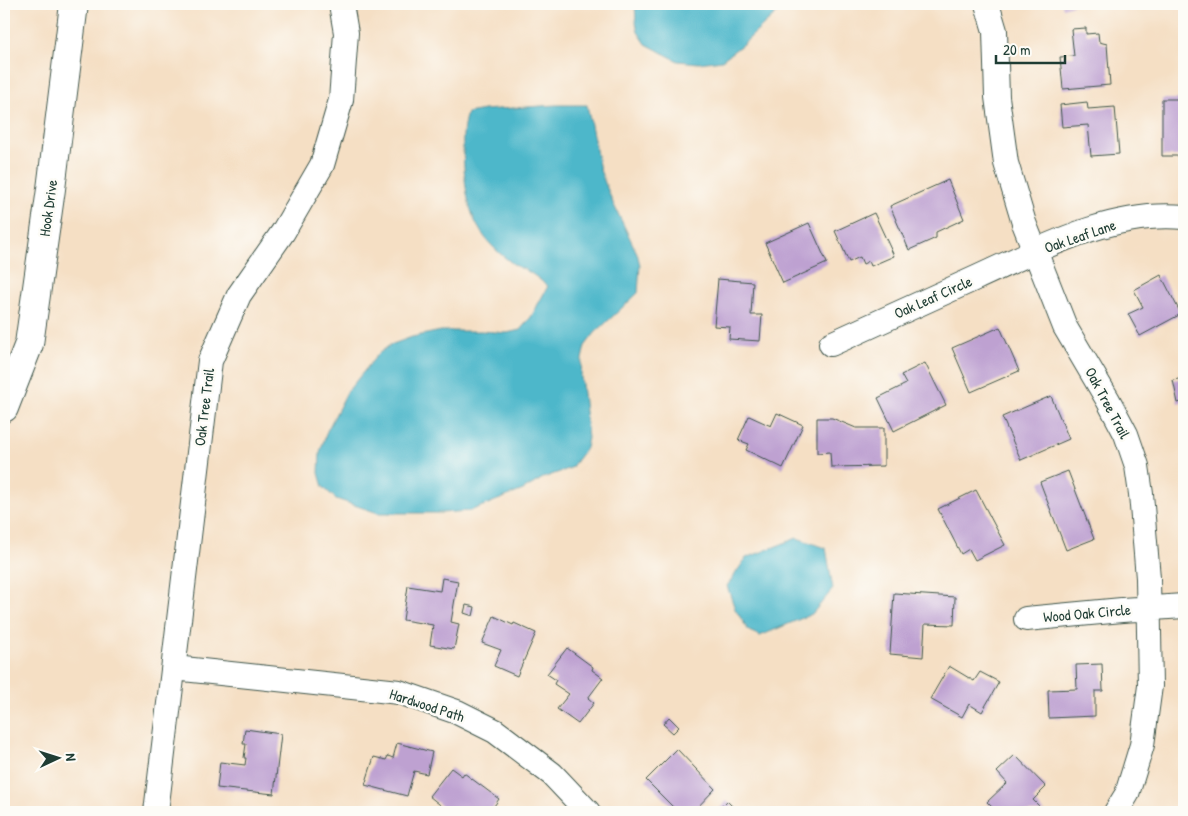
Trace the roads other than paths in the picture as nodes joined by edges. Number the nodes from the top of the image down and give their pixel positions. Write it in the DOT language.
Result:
graph roads {
  1 [pos="74,4"];
  2 [pos="341,4"];
  3 [pos="987,4"];
  4 [pos="1184,217"];
  5 [pos="1035,252"];
  6 [pos="831,344"];
  7 [pos="4,408"];
  8 [pos="1184,606"];
  9 [pos="1149,608"];
  10 [pos="1026,619"];
  11 [pos="174,668"];
  12 [pos="156,812"];
  13 [pos="588,812"];
  14 [pos="1116,812"];
  1 -- 7 [label="street, Hook Drive"];
  2 -- 11 [label="street, Oak Tree Trail"];
  3 -- 5 [label="street, Oak Tree Trail"];
  4 -- 5 [label="street, Oak Leaf Lane"];
  5 -- 6 [label="street, Oak Leaf Circle"];
  5 -- 9 [label="street, Oak Tree Trail"];
  8 -- 9 [label="street, Wood Oak Circle"];
  9 -- 10 [label="street, Wood Oak Circle"];
  9 -- 14 [label="street, Oak Tree Trail"];
  11 -- 12 [label="street, Oak Tree Trail"];
  11 -- 13 [label="street, Hardwood Path"];
}
